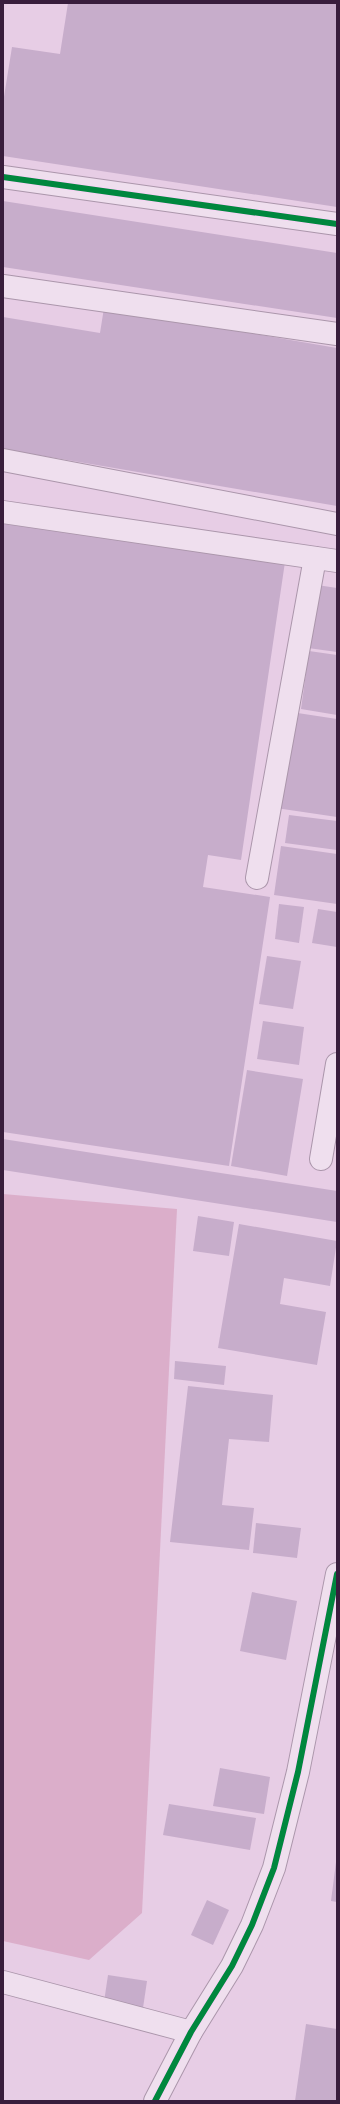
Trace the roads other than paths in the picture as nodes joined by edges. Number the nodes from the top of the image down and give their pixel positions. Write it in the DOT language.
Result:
graph roads {
  1 [pos="3,177"];
  2 [pos="337,224"];
  3 [pos="3,286"];
  4 [pos="337,334"];
  5 [pos="3,460"];
  6 [pos="3,512"];
  7 [pos="337,524"];
  8 [pos="315,558"];
  9 [pos="337,561"];
  10 [pos="257,878"];
  11 [pos="337,1064"];
  12 [pos="322,1159"];
  13 [pos="337,1574"];
  14 [pos="329,1665"];
  15 [pos="3,1982"];
  16 [pos="191,2032"];
  17 [pos="155,2101"];
  1 -- 2 [label="street"];
  3 -- 4 [label="street"];
  5 -- 7 [label="street"];
  6 -- 8 [label="street"];
  8 -- 9 [label="street"];
  8 -- 10 [label="street"];
  11 -- 12 [label="street"];
  13 -- 14 [label="street"];
  14 -- 16 [label="street"];
  15 -- 16 [label="street"];
  16 -- 17 [label="street"];
}
